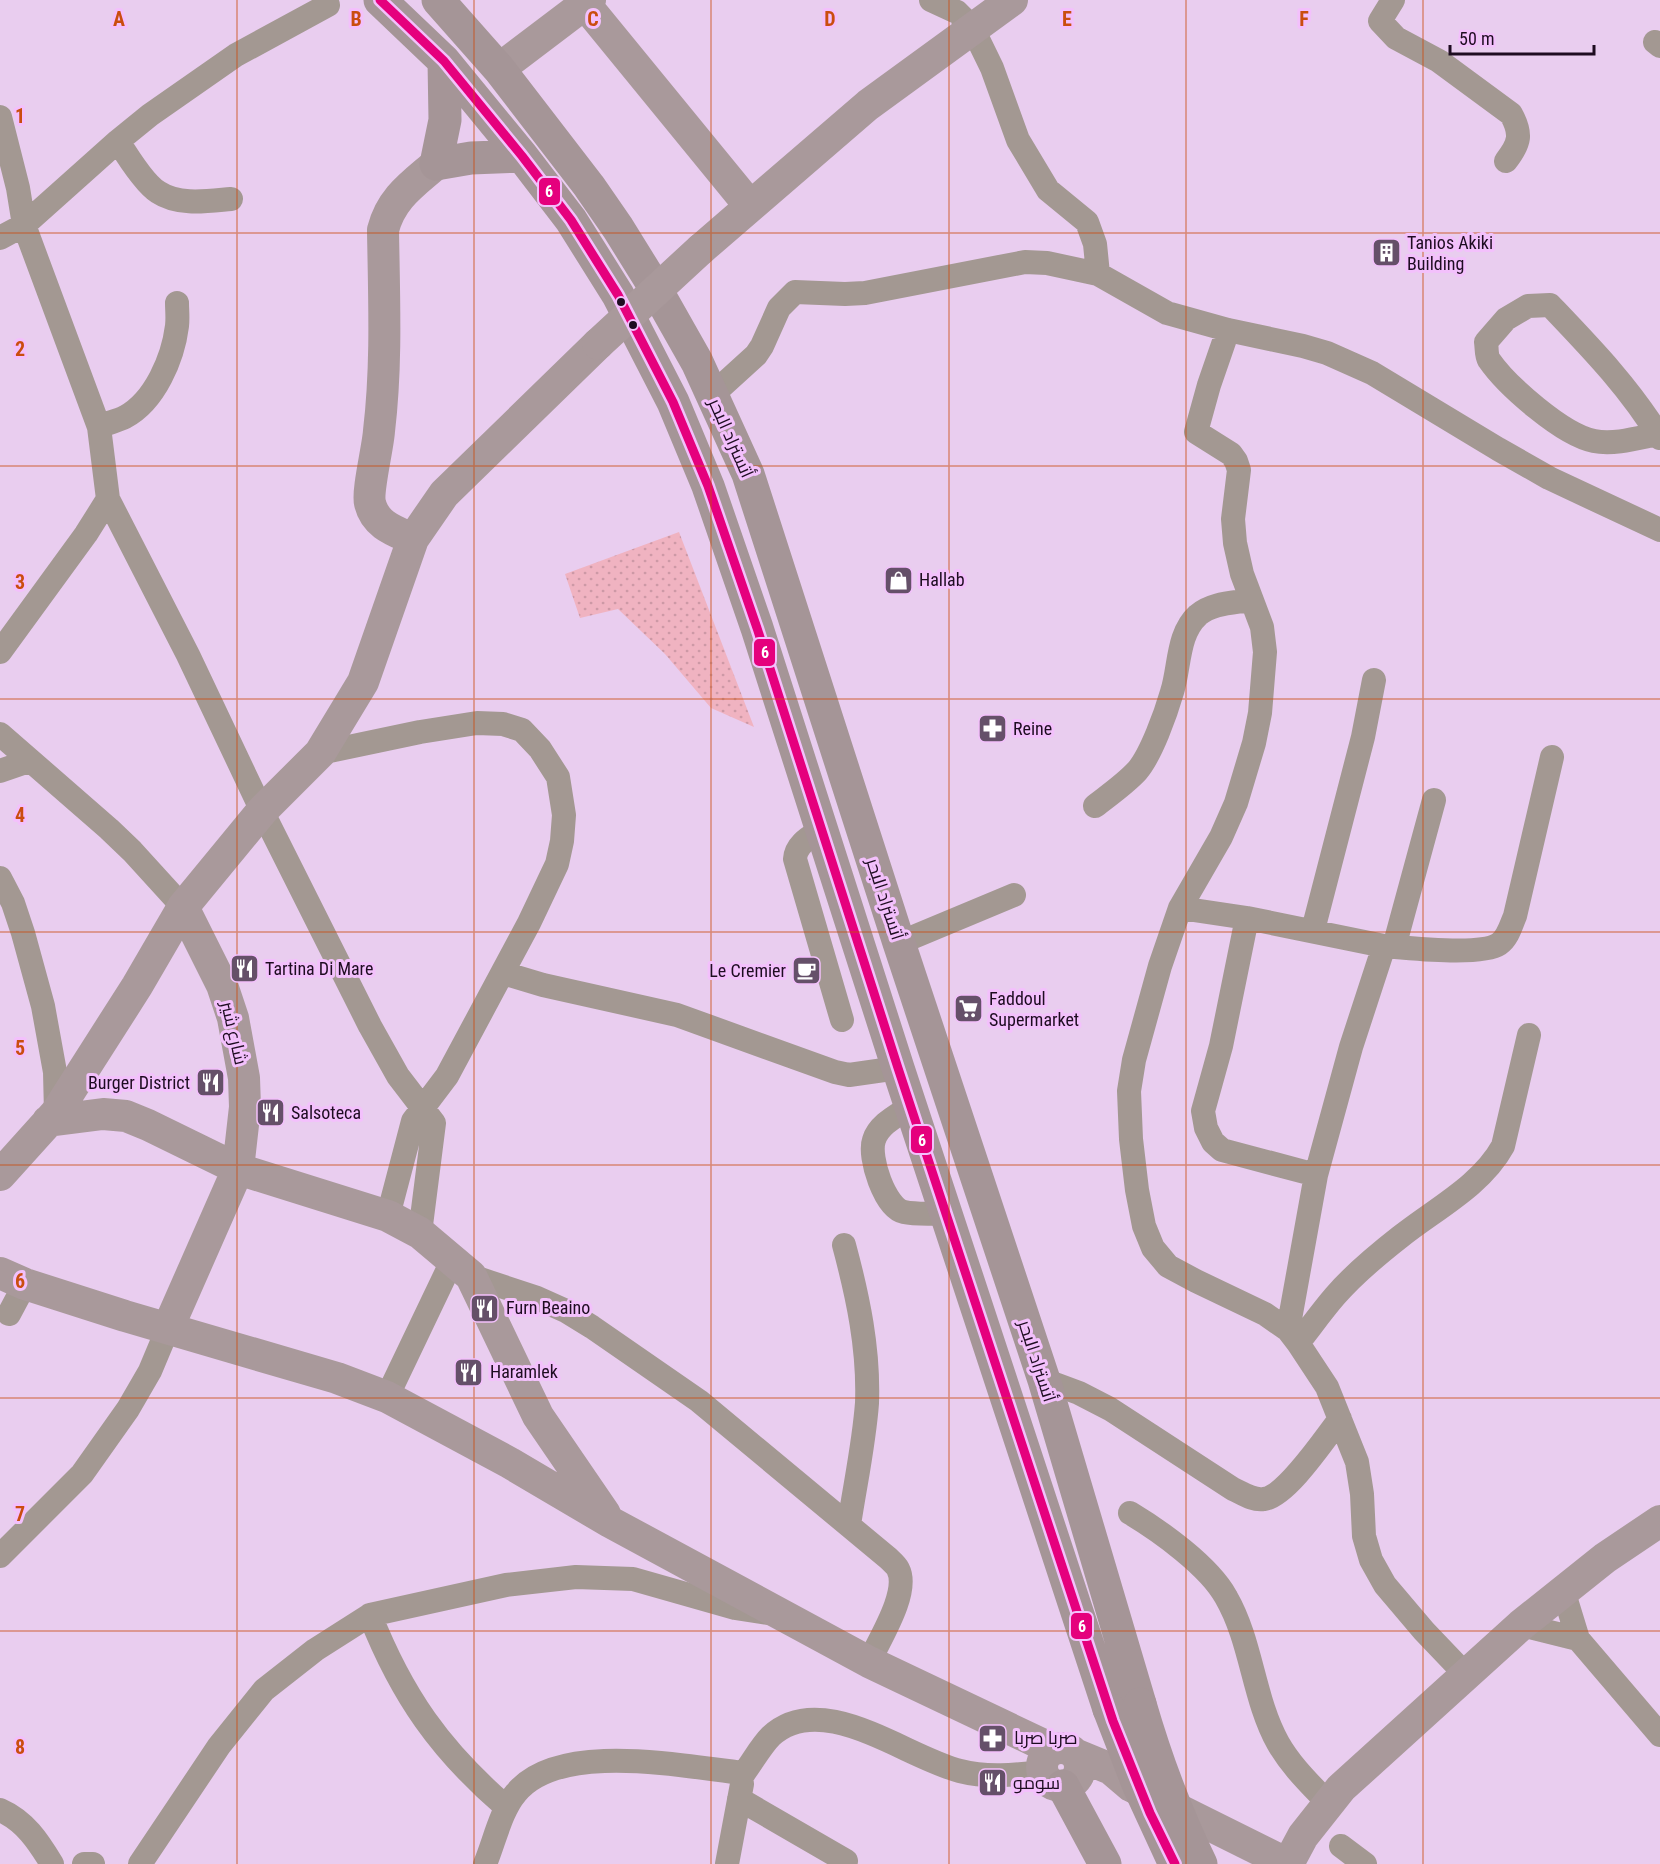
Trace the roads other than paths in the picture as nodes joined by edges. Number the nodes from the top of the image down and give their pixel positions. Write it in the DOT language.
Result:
graph roads {
  1 [pos="380,0"];
  2 [pos="438,0"];
  3 [pos="931,0"];
  4 [pos="1012,0"];
  5 [pos="1393,0"];
  6 [pos="587,2"];
  7 [pos="328,5"];
  8 [pos="972,27"];
  9 [pos="444,61"];
  10 [pos="499,69"];
  11 [pos="0,117"];
  12 [pos="118,141"];
  13 [pos="522,156"];
  14 [pos="1506,161"];
  15 [pos="436,164"];
  16 [pos="231,199"];
  17 [pos="750,206"];
  18 [pos="24,225"];
  19 [pos="0,238"];
  20 [pos="1098,274"];
  21 [pos="177,303"];
  22 [pos="1228,330"];
  23 [pos="712,395"];
  24 [pos="99,427"];
  25 [pos="1659,436"];
  26 [pos="108,499"];
  27 [pos="1660,530"];
  28 [pos="123,531"];
  29 [pos="86,534"];
  30 [pos="413,539"];
  31 [pos="1250,600"];
  32 [pos="0,652"];
  33 [pos="1374,680"];
  34 [pos="0,734"];
  35 [pos="320,753"];
  36 [pos="1552,757"];
  37 [pos="29,761"];
  38 [pos="0,771"];
  39 [pos="1434,800"];
  40 [pos="1095,806"];
  41 [pos="262,811"];
  42 [pos="822,829"];
  43 [pos="0,878"];
  44 [pos="1014,895"];
  45 [pos="183,906"];
  46 [pos="1180,908"];
  47 [pos="1247,918"];
  48 [pos="1313,930"];
  49 [pos="899,943"];
  50 [pos="1389,946"];
  51 [pos="503,973"];
  52 [pos="842,1020"];
  53 [pos="1529,1035"];
  54 [pos="898,1068"];
  55 [pos="911,1106"];
  56 [pos="424,1108"];
  57 [pos="52,1117"];
  58 [pos="238,1169"];
  59 [pos="0,1175"];
  60 [pos="1316,1176"];
  61 [pos="946,1214"];
  62 [pos="388,1216"];
  63 [pos="420,1233"];
  64 [pos="844,1245"];
  65 [pos="462,1269"];
  66 [pos="13,1278"];
  67 [pos="9,1314"];
  68 [pos="168,1328"];
  69 [pos="1293,1336"];
  70 [pos="1044,1380"];
  71 [pos="387,1397"];
  72 [pos="538,1416"];
  73 [pos="1340,1419"];
  74 [pos="510,1462"];
  75 [pos="1130,1513"];
  76 [pos="1660,1521"];
  77 [pos="610,1522"];
  78 [pos="849,1525"];
  79 [pos="0,1556"];
  80 [pos="1563,1590"];
  81 [pos="370,1615"];
  82 [pos="785,1616"];
  83 [pos="1521,1625"];
  84 [pos="1578,1640"];
  85 [pos="869,1662"];
  86 [pos="1466,1675"];
  87 [pos="1125,1707"];
  88 [pos="1660,1735"];
  89 [pos="1061,1769"];
  90 [pos="744,1773"];
  91 [pos="740,1799"];
  92 [pos="1328,1803"];
  93 [pos="507,1807"];
  94 [pos="0,1810"];
  95 [pos="1341,1846"];
  96 [pos="846,1861"];
  97 [pos="1183,1863"];
  98 [pos="52,1864"];
  99 [pos="84,1864"];
  100 [pos="93,1864"];
  101 [pos="140,1864"];
  102 [pos="485,1864"];
  103 [pos="727,1864"];
  104 [pos="1105,1864"];
  105 [pos="1288,1864"];
  106 [pos="1365,1864"];
  1 -- 9 [label="highway, أتستراد البحر"];
  2 -- 10 [label="highway, أتستراد البحر"];
  3 -- 8 [label="street"];
  4 -- 8 [label="main road"];
  5 -- 14 [label="street"];
  6 -- 10 [label="main road"];
  6 -- 17 [label="main road"];
  7 -- 12 [label="street"];
  8 -- 17 [label="main road"];
  8 -- 20 [label="street"];
  9 -- 13 [label="highway, أتستراد البحر"];
  9 -- 15 [label="highway"];
  10 -- 23 [label="highway, أتستراد البحر"];
  11 -- 18 [label="street"];
  12 -- 16 [label="street"];
  12 -- 18 [label="street"];
  13 -- 15 [label="highway"];
  13 -- 42 [label="highway, أتستراد البحر"];
  15 -- 30 [label="main road"];
  17 -- 30 [label="main road, bridge"];
  18 -- 19 [label="street"];
  18 -- 24 [label="street"];
  20 -- 22 [label="street"];
  20 -- 23 [label="street"];
  21 -- 24 [label="street"];
  22 -- 27 [label="street"];
  22 -- 31 [label="street"];
  23 -- 49 [label="highway, أتستراد البحر"];
  24 -- 26 [label="street"];
  25 -- 25 [label="street"];
  26 -- 28 [label="street"];
  26 -- 29 [label="street"];
  28 -- 29 [label="street"];
  28 -- 41 [label="street"];
  29 -- 32 [label="street"];
  30 -- 35 [label="main road"];
  31 -- 40 [label="street"];
  31 -- 46 [label="street"];
  33 -- 48 [label="street"];
  34 -- 37 [label="street"];
  35 -- 41 [label="main road"];
  35 -- 51 [label="street"];
  36 -- 50 [label="street"];
  37 -- 38 [label="street"];
  37 -- 45 [label="street"];
  39 -- 50 [label="street"];
  41 -- 45 [label="main road"];
  41 -- 56 [label="street"];
  42 -- 52 [label="street"];
  42 -- 54 [label="highway, أتستراد البحر"];
  43 -- 57 [label="street"];
  44 -- 49 [label="street"];
  45 -- 57 [label="main road"];
  45 -- 58 [label="main road, شارع شير"];
  46 -- 47 [label="street"];
  46 -- 69 [label="street"];
  47 -- 48 [label="street"];
  47 -- 60 [label="street"];
  48 -- 50 [label="street"];
  49 -- 70 [label="highway, أتستراد البحر"];
  50 -- 60 [label="street"];
  51 -- 54 [label="street"];
  51 -- 56 [label="street"];
  53 -- 69 [label="street"];
  54 -- 55 [label="highway, أتستراد البحر"];
  55 -- 61 [label="highway, أتستراد البحر"];
  55 -- 61 [label="street"];
  56 -- 62 [label="street"];
  56 -- 63 [label="street"];
  57 -- 58 [label="main road"];
  57 -- 59 [label="main road"];
  58 -- 62 [label="main road"];
  58 -- 68 [label="main road, شارع شير"];
  60 -- 69 [label="street"];
  61 -- 87 [label="highway, أتستراد البحر"];
  62 -- 63 [label="main road"];
  63 -- 65 [label="main road"];
  64 -- 78 [label="street"];
  65 -- 71 [label="street"];
  65 -- 72 [label="main road"];
  65 -- 78 [label="street"];
  66 -- 67 [label="street"];
  66 -- 68 [label="main road"];
  68 -- 71 [label="main road"];
  68 -- 79 [label="street"];
  69 -- 73 [label="street"];
  70 -- 73 [label="street"];
  70 -- 87 [label="highway, أتستراد البحر"];
  71 -- 74 [label="main road"];
  72 -- 74 [label="main road"];
  72 -- 77 [label="main road"];
  73 -- 86 [label="street"];
  74 -- 77 [label="main road"];
  75 -- 92 [label="street"];
  76 -- 80 [label="main road"];
  77 -- 82 [label="main road"];
  78 -- 85 [label="street"];
  80 -- 83 [label="main road"];
  80 -- 84 [label="street"];
  81 -- 82 [label="street"];
  81 -- 93 [label="street"];
  81 -- 101 [label="street"];
  82 -- 85 [label="main road"];
  83 -- 84 [label="street"];
  83 -- 86 [label="main road"];
  84 -- 88 [label="street"];
  85 -- 89 [label="main road"];
  86 -- 92 [label="main road"];
  87 -- 97 [label="highway, أتستراد البحر, bridge"];
  89 -- 90 [label="street"];
  89 -- 104 [label="highway"];
  89 -- 105 [label="main road"];
  90 -- 91 [label="street"];
  90 -- 93 [label="street"];
  91 -- 96 [label="street"];
  91 -- 103 [label="street"];
  92 -- 105 [label="main road"];
  93 -- 102 [label="street"];
  94 -- 98 [label="street"];
  95 -- 106 [label="street"];
  99 -- 100 [label="street"];
}
